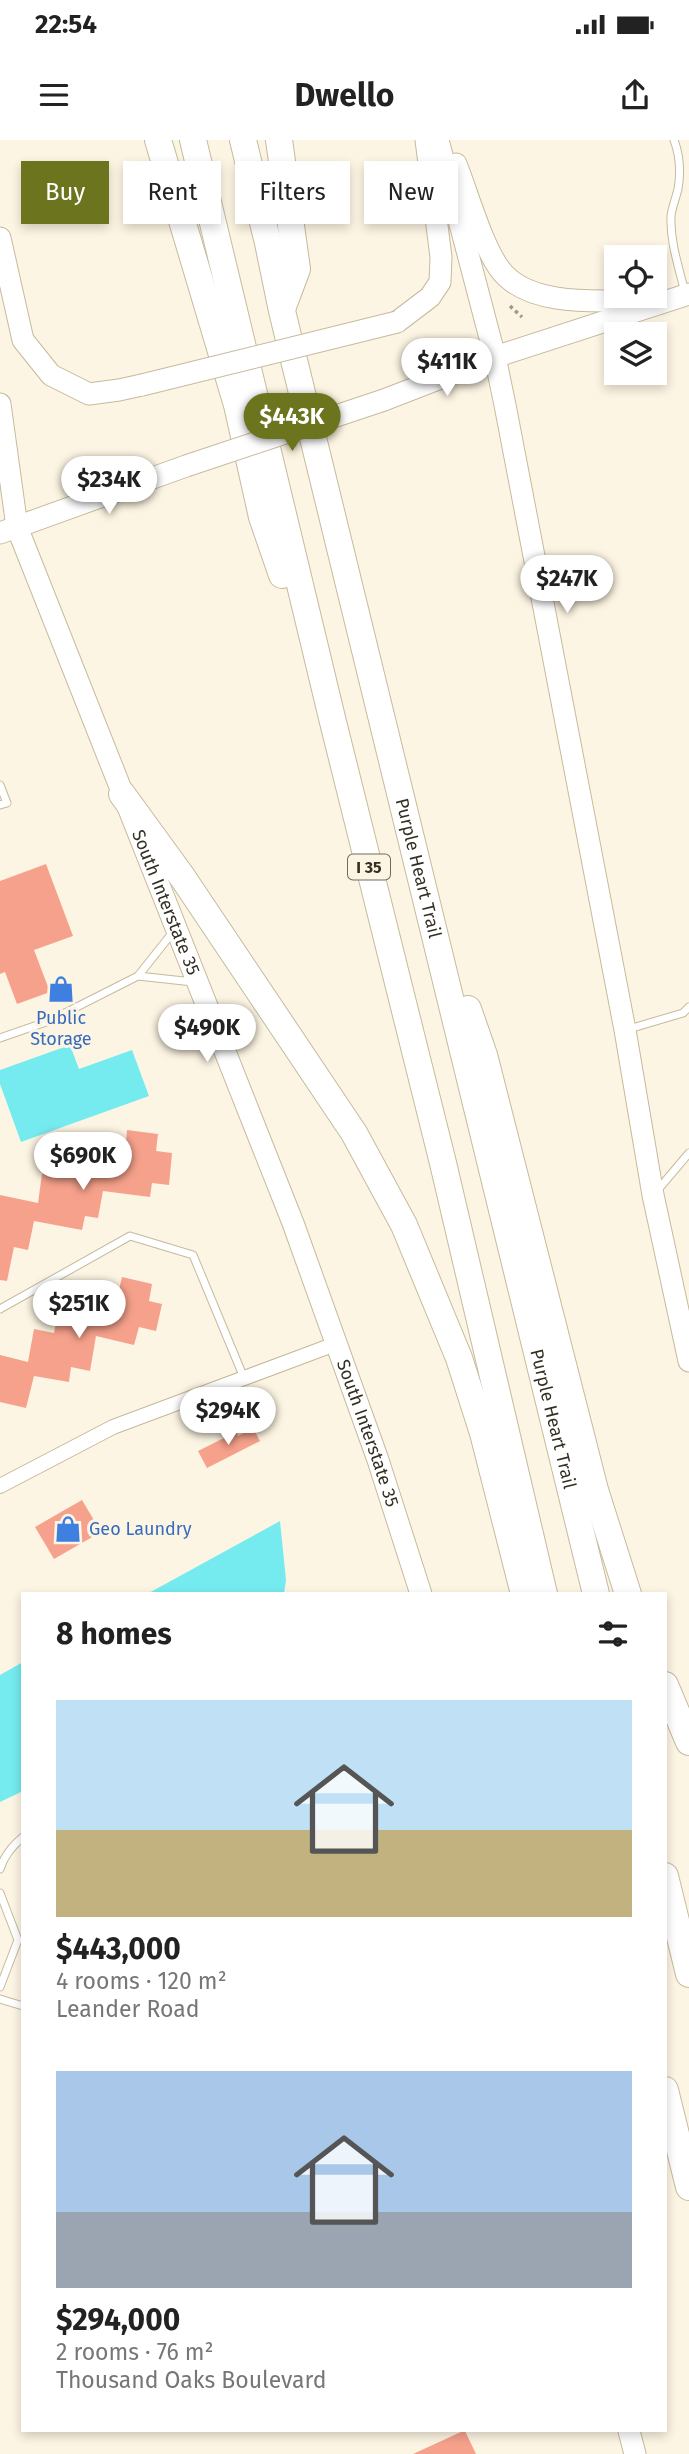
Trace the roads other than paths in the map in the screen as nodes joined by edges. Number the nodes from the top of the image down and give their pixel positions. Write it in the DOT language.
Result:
graph roads {
  1 [pos="158,140"];
  2 [pos="193,140"];
  3 [pos="243,140"];
  4 [pos="279,140"];
  5 [pos="426,140"];
  6 [pos="438,140"];
  7 [pos="447,140"];
  8 [pos="674,140"];
  9 [pos="0,238"];
  10 [pos="682,296"];
  11 [pos="282,311"];
  12 [pos="495,357"];
  13 [pos="0,404"];
  14 [pos="8,530"];
  15 [pos="333,722"];
  16 [pos="0,785"];
  17 [pos="122,794"];
  18 [pos="0,805"];
  19 [pos="414,852"];
  20 [pos="176,929"];
  21 [pos="138,976"];
  22 [pos="197,983"];
  23 [pos="689,1007"];
  24 [pos="625,1030"];
  25 [pos="0,1038"];
  26 [pos="689,1153"];
  27 [pos="653,1195"];
  28 [pos="0,1309"];
  29 [pos="338,1343"];
  30 [pos="689,1361"];
  31 [pos="244,1379"];
  32 [pos="0,1486"];
  33 [pos="420,1592"];
  34 [pos="523,1592"];
  35 [pos="544,1592"];
  36 [pos="596,1592"];
  37 [pos="627,1592"];
  38 [pos="667,1690"];
  39 [pos="689,1742"];
  40 [pos="21,1839"];
  41 [pos="0,1869"];
  42 [pos="667,1884"];
  43 [pos="0,1893"];
  44 [pos="20,1940"];
  45 [pos="689,1974"];
  46 [pos="0,1987"];
  47 [pos="0,1999"];
  48 [pos="21,2005"];
  49 [pos="667,2098"];
  50 [pos="689,2187"];
  51 [pos="629,2432"];
  52 [pos="635,2454"];
  1 -- 15 [label="highway"];
  2 -- 15 [label="highway, I 35"];
  3 -- 11 [label="highway, Purple Heart Trail / I 35"];
  4 -- 11 [label="highway"];
  5 -- 9 [label="main road, bridge"];
  6 -- 12 [label="main road"];
  7 -- 10 [label="main road"];
  8 -- 10 [label="lane"];
  10 -- 12 [label="main road"];
  11 -- 19 [label="highway, Purple Heart Trail / I 35"];
  12 -- 14 [label="main road, bridge"];
  12 -- 24 [label="main road"];
  13 -- 14 [label="main road, South Interstate 35"];
  14 -- 17 [label="main road, South Interstate 35"];
  15 -- 35 [label="highway, I 35"];
  16 -- 18 [label="lane"];
  17 -- 20 [label="main road, South Interstate 35"];
  17 -- 34 [label="highway"];
  19 -- 36 [label="highway, Purple Heart Trail / I 35"];
  19 -- 37 [label="highway"];
  20 -- 21 [label="lane"];
  20 -- 22 [label="main road, South Interstate 35"];
  21 -- 22 [label="lane"];
  21 -- 25 [label="lane"];
  22 -- 29 [label="main road, South Interstate 35"];
  23 -- 24 [label="lane"];
  24 -- 27 [label="main road"];
  26 -- 27 [label="lane"];
  27 -- 30 [label="main road"];
  28 -- 31 [label="lane"];
  29 -- 31 [label="street"];
  29 -- 33 [label="main road, South Interstate 35"];
  31 -- 32 [label="street"];
  38 -- 39 [label="highway"];
  40 -- 41 [label="lane"];
  42 -- 45 [label="highway"];
  43 -- 44 [label="lane"];
  44 -- 46 [label="lane"];
  47 -- 48 [label="lane"];
  49 -- 50 [label="highway"];
  51 -- 52 [label="main road"];
}
